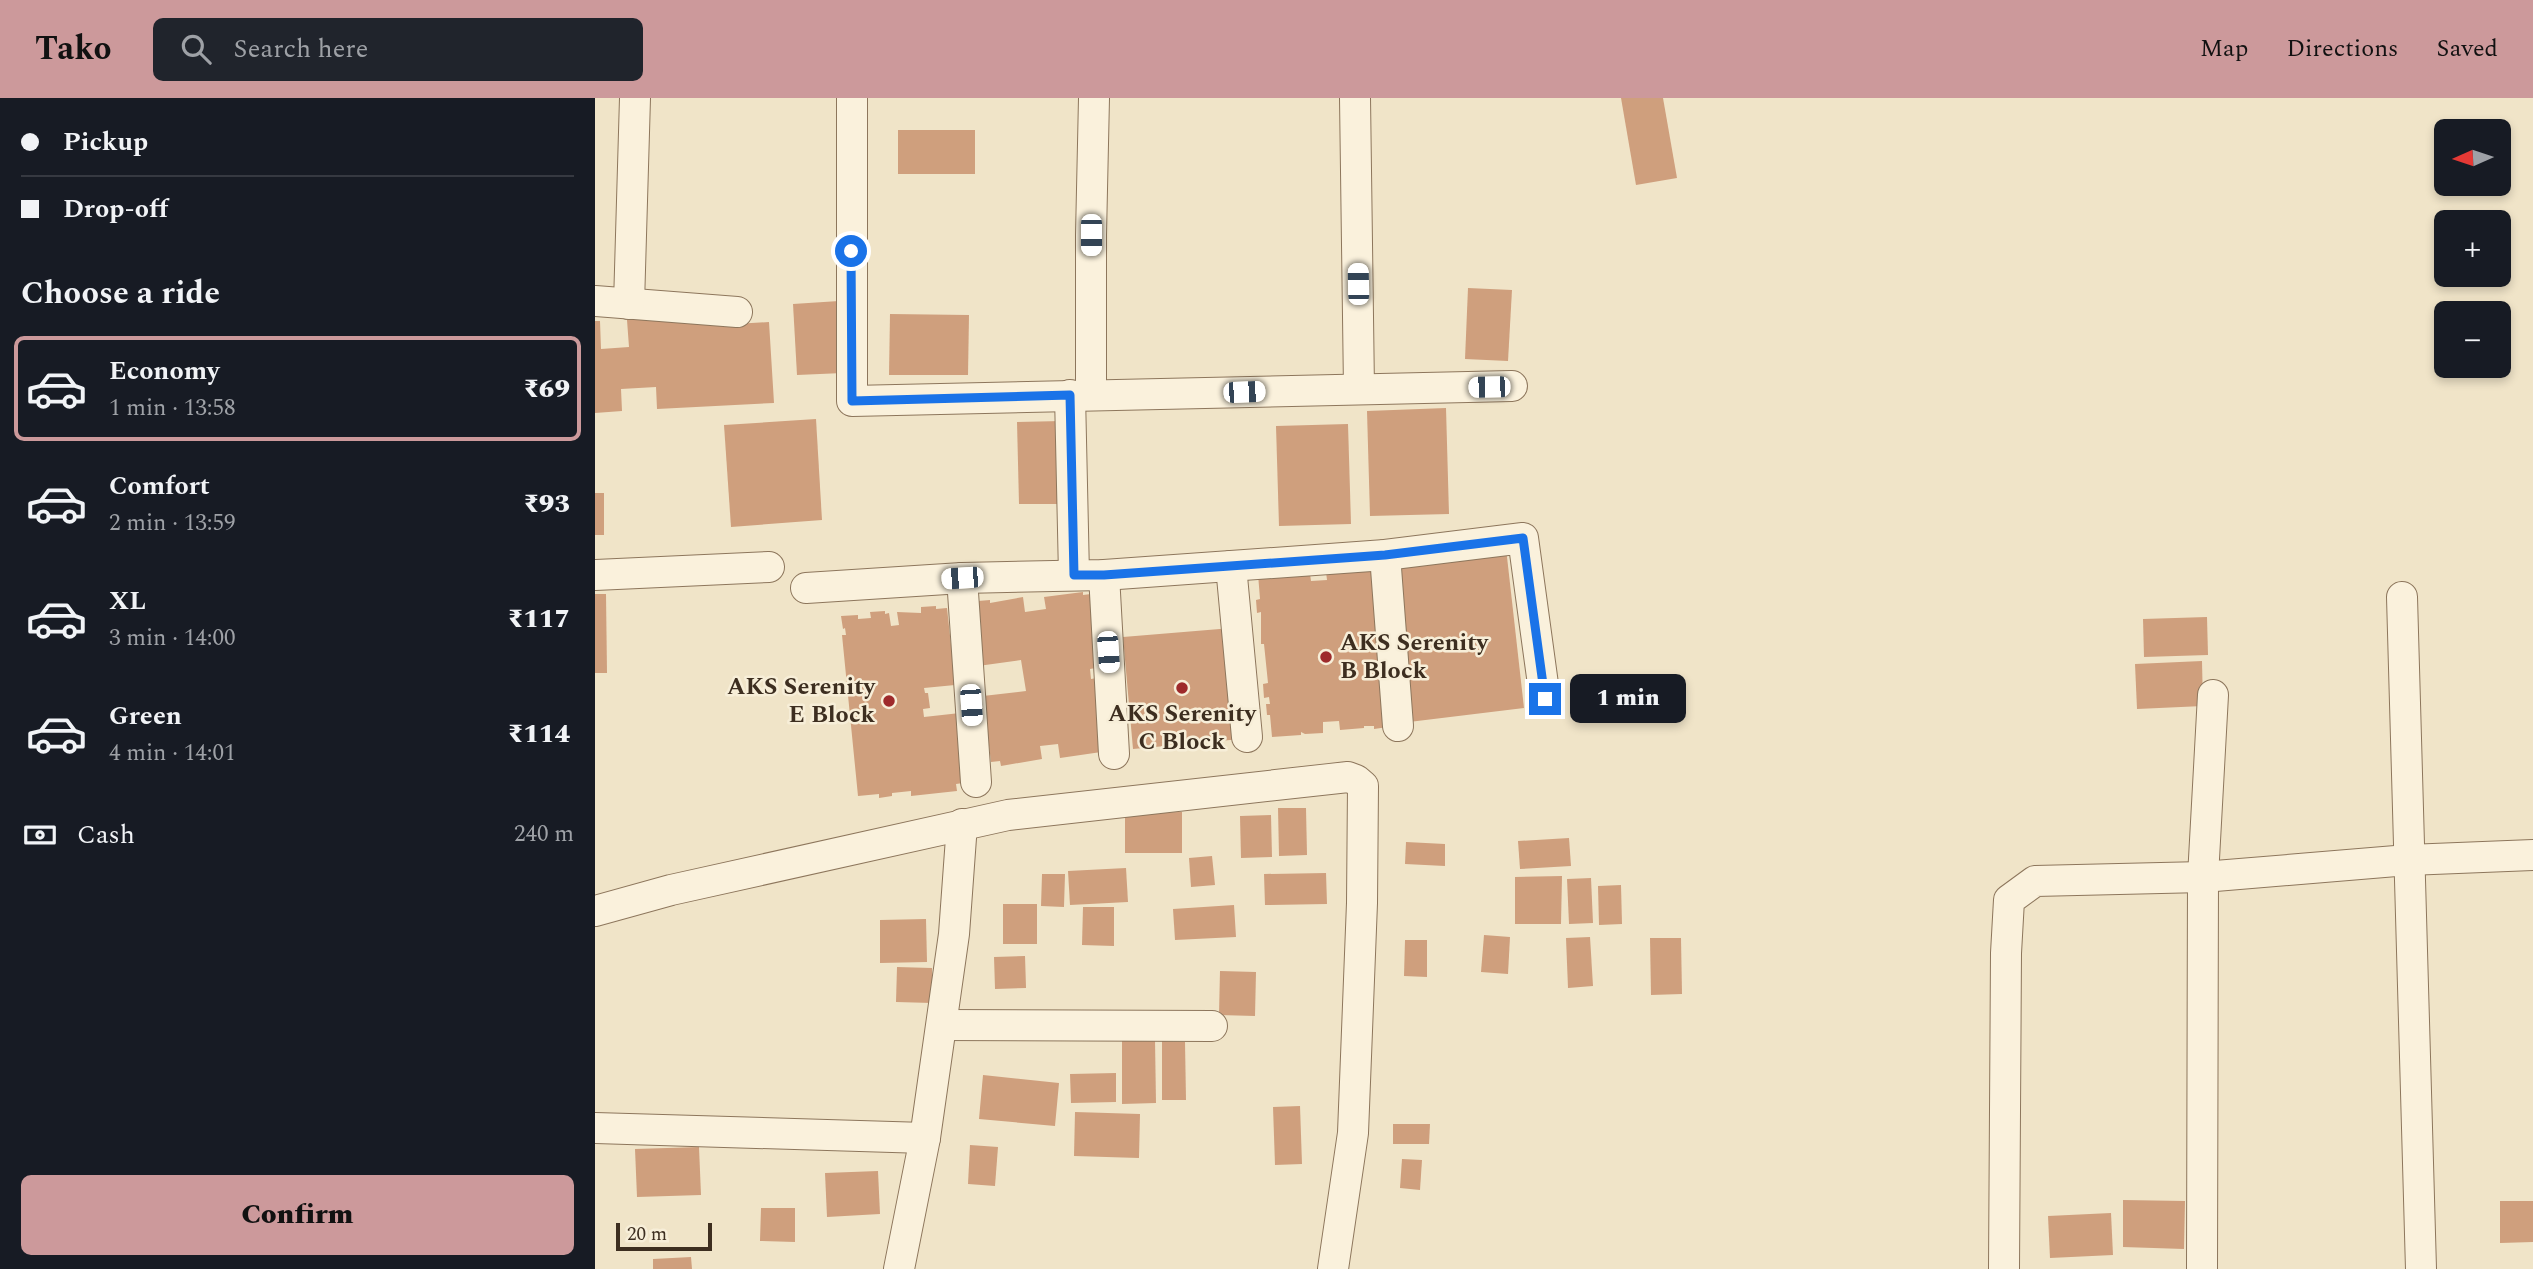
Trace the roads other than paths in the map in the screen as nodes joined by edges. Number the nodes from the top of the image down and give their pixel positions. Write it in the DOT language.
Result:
graph roads {
  1 [pos="635,98"];
  2 [pos="852,98"];
  3 [pos="1094,98"];
  4 [pos="1355,98"];
  5 [pos="595,301"];
  6 [pos="629,304"];
  7 [pos="737,312"];
  8 [pos="1512,386"];
  9 [pos="1359,390"];
  10 [pos="1080,395"];
  11 [pos="1385,555"];
  12 [pos="1231,566"];
  13 [pos="769,567"];
  14 [pos="595,575"];
  15 [pos="1074,575"];
  16 [pos="1104,575"];
  17 [pos="962,578"];
  18 [pos="806,588"];
  19 [pos="2402,597"];
  20 [pos="2213,695"];
  21 [pos="1545,699"];
  22 [pos="1398,726"];
  23 [pos="1247,737"];
  24 [pos="1114,754"];
  25 [pos="976,782"];
  26 [pos="962,824"];
  27 [pos="2533,855"];
  28 [pos="2408,860"];
  29 [pos="2203,877"];
  30 [pos="595,911"];
  31 [pos="941,1025"];
  32 [pos="1212,1026"];
  33 [pos="595,1128"];
  34 [pos="926,1138"];
  35 [pos="899,1269"];
  36 [pos="1333,1269"];
  37 [pos="2004,1269"];
  38 [pos="2202,1269"];
  39 [pos="2421,1269"];
  1 -- 6 [label="street"];
  2 -- 10 [label="street"];
  3 -- 10 [label="street"];
  4 -- 9 [label="street"];
  5 -- 6 [label="street"];
  6 -- 7 [label="street"];
  8 -- 9 [label="street"];
  9 -- 10 [label="street"];
  10 -- 15 [label="street"];
  11 -- 12 [label="street"];
  11 -- 21 [label="street"];
  11 -- 22 [label="street"];
  12 -- 16 [label="street"];
  12 -- 23 [label="street"];
  13 -- 14 [label="street"];
  15 -- 16 [label="street"];
  15 -- 17 [label="street"];
  16 -- 24 [label="street"];
  17 -- 18 [label="street"];
  17 -- 25 [label="street"];
  19 -- 28 [label="street"];
  20 -- 29 [label="street"];
  26 -- 30 [label="street"];
  26 -- 31 [label="street"];
  26 -- 36 [label="street"];
  27 -- 28 [label="street"];
  28 -- 29 [label="street"];
  28 -- 39 [label="street"];
  29 -- 37 [label="street"];
  29 -- 38 [label="street"];
  31 -- 32 [label="street"];
  31 -- 34 [label="street"];
  33 -- 34 [label="street"];
  34 -- 35 [label="street"];
}
